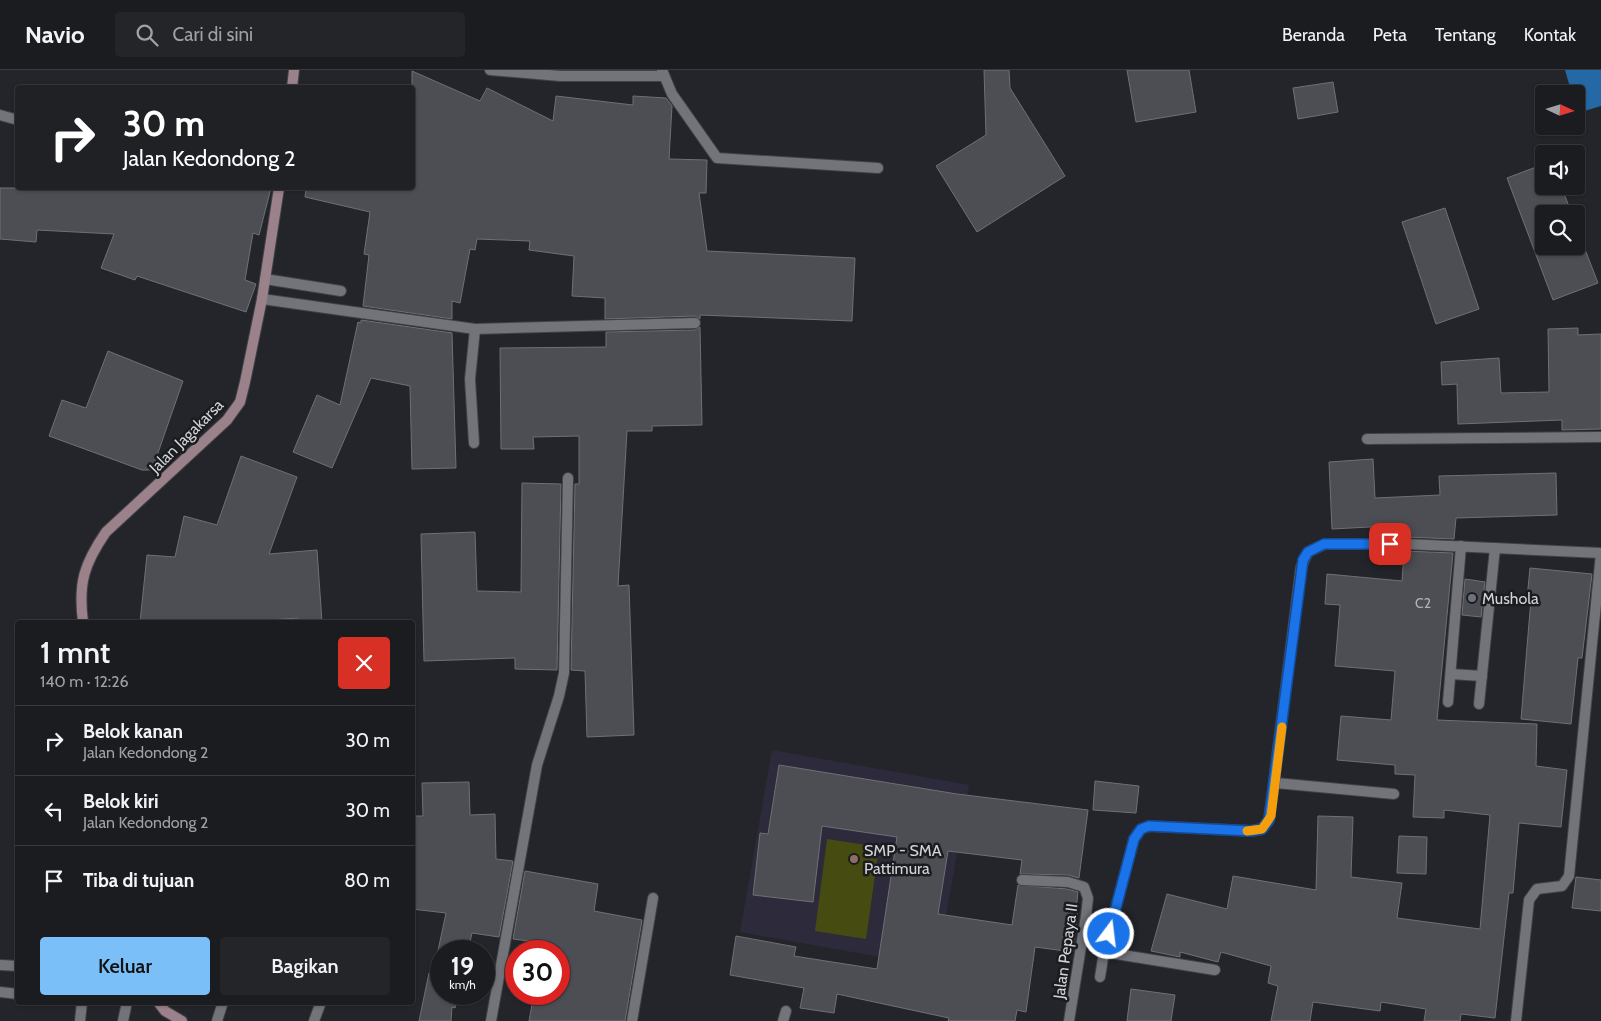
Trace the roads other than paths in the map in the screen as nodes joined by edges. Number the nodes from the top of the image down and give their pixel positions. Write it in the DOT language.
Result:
graph roads {
  1 [pos="294,70"];
  2 [pos="490,70"];
  3 [pos="663,73"];
  4 [pos="292,85"];
  5 [pos="0,115"];
  6 [pos="15,119"];
  7 [pos="878,168"];
  8 [pos="279,190"];
  9 [pos="265,279"];
  10 [pos="342,291"];
  11 [pos="262,299"];
  12 [pos="695,323"];
  13 [pos="475,329"];
  14 [pos="1601,438"];
  15 [pos="1367,439"];
  16 [pos="474,443"];
  17 [pos="568,478"];
  18 [pos="1461,546"];
  19 [pos="1495,548"];
  20 [pos="1601,553"];
  21 [pos="83,620"];
  22 [pos="1451,674"];
  23 [pos="1482,676"];
  24 [pos="1448,702"];
  25 [pos="1479,704"];
  26 [pos="1276,783"];
  27 [pos="1394,794"];
  28 [pos="1022,880"];
  29 [pos="653,898"];
  30 [pos="1104,952"];
  31 [pos="0,964"];
  32 [pos="15,966"];
  33 [pos="1215,970"];
  34 [pos="1100,977"];
  35 [pos="0,992"];
  36 [pos="15,994"];
  37 [pos="82,1005"];
  38 [pos="126,1005"];
  39 [pos="160,1005"];
  40 [pos="222,1005"];
  41 [pos="320,1005"];
  42 [pos="80,1021"];
  43 [pos="123,1021"];
  44 [pos="182,1021"];
  45 [pos="217,1021"];
  46 [pos="314,1021"];
  47 [pos="491,1021"];
  48 [pos="632,1021"];
  49 [pos="1069,1021"];
  50 [pos="1516,1021"];
  1 -- 4 [label="main road"];
  2 -- 3 [label="street"];
  3 -- 7 [label="street"];
  5 -- 6 [label="street"];
  8 -- 9 [label="main road, Jalan Jagakarsa"];
  9 -- 10 [label="street"];
  9 -- 11 [label="main road, Jalan Jagakarsa"];
  11 -- 13 [label="street"];
  11 -- 21 [label="main road, Jalan Jagakarsa"];
  12 -- 13 [label="street"];
  13 -- 16 [label="street"];
  14 -- 15 [label="street"];
  17 -- 47 [label="street"];
  18 -- 19 [label="street"];
  18 -- 22 [label="street"];
  18 -- 26 [label="street"];
  19 -- 20 [label="street"];
  19 -- 23 [label="street"];
  20 -- 50 [label="street"];
  22 -- 23 [label="street"];
  22 -- 24 [label="street"];
  23 -- 25 [label="street"];
  26 -- 27 [label="street"];
  26 -- 30 [label="street"];
  28 -- 49 [label="street, Jalan Pepaya II"];
  29 -- 48 [label="street"];
  30 -- 33 [label="street"];
  30 -- 34 [label="street"];
  31 -- 32 [label="street"];
  35 -- 36 [label="street"];
  37 -- 42 [label="street"];
  38 -- 43 [label="street"];
  39 -- 44 [label="main road"];
  40 -- 45 [label="street"];
  41 -- 46 [label="street"];
}
